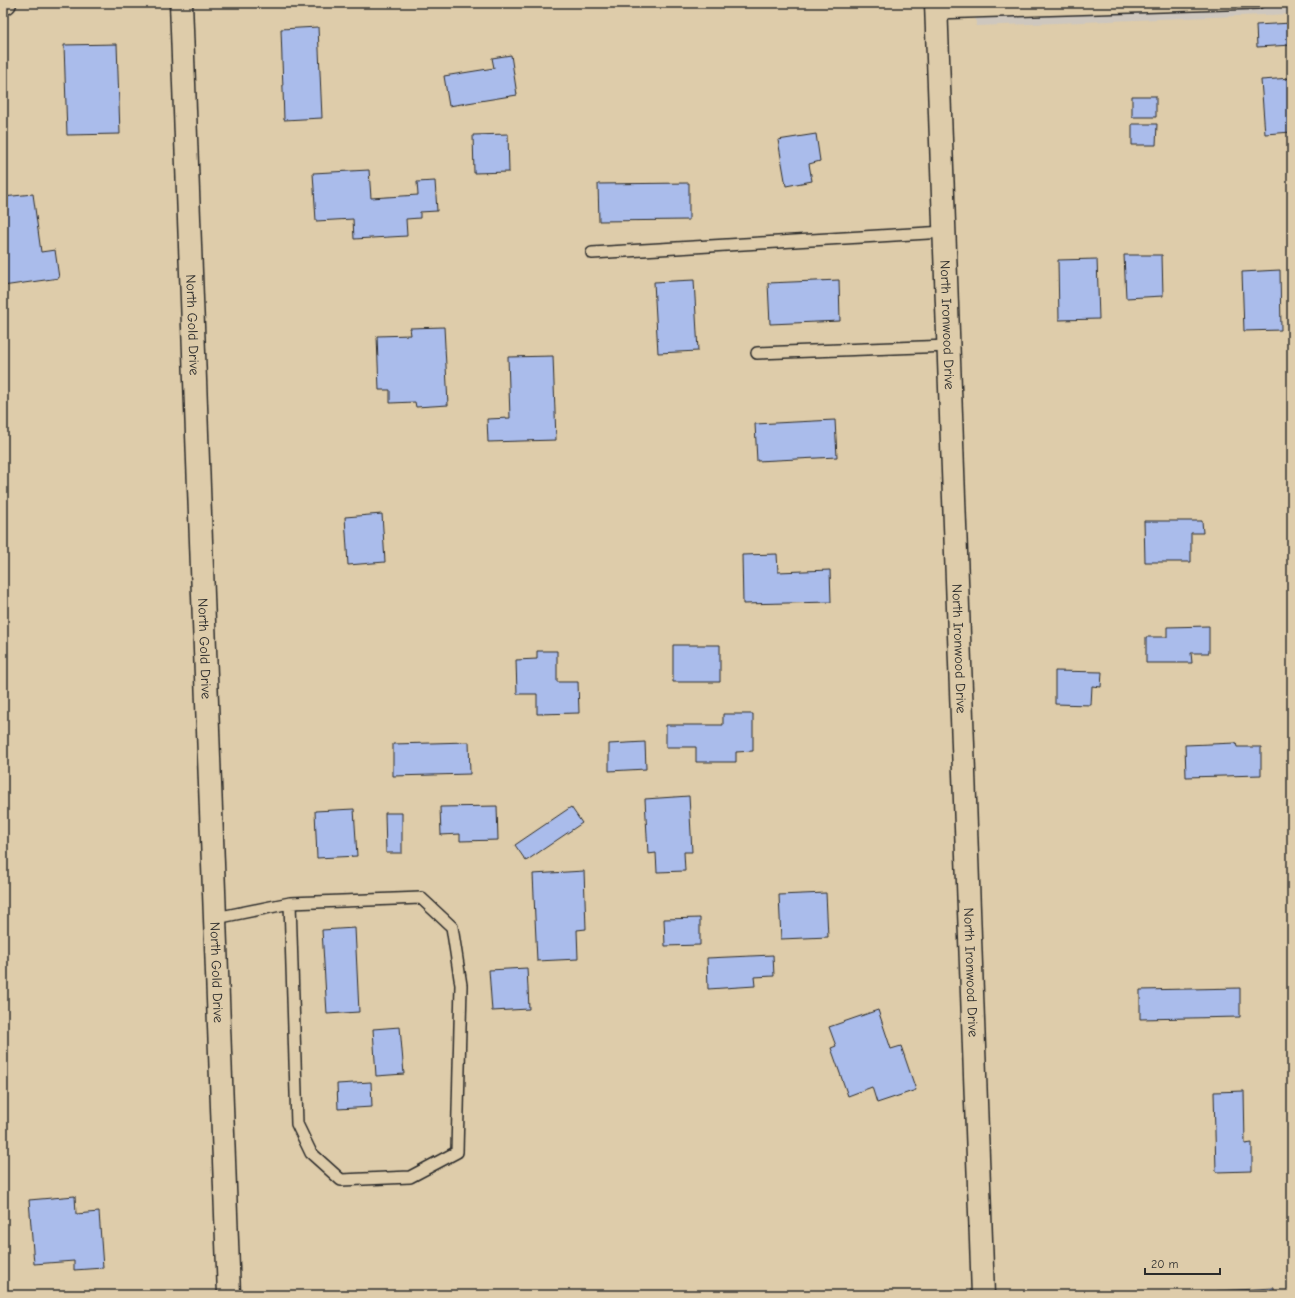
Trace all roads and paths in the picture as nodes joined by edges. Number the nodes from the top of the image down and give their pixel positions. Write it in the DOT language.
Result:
graph roads {
  1 [pos="181,3"];
  2 [pos="1258,3"];
  3 [pos="936,8"];
  4 [pos="945,232"];
  5 [pos="592,253"];
  6 [pos="949,346"];
  7 [pos="757,353"];
  8 [pos="290,902"];
  9 [pos="216,918"];
  10 [pos="230,1295"];
  11 [pos="983,1295"];
  1 -- 9 [label="street, North Gold Drive"];
  2 -- 3 [label="lane"];
  3 -- 4 [label="street, North Ironwood Drive"];
  4 -- 5 [label="lane"];
  4 -- 6 [label="street, North Ironwood Drive"];
  6 -- 7 [label="lane"];
  6 -- 11 [label="street, North Ironwood Drive"];
  8 -- 8 [label="lane"];
  8 -- 9 [label="lane"];
  9 -- 10 [label="street, North Gold Drive"];
}
